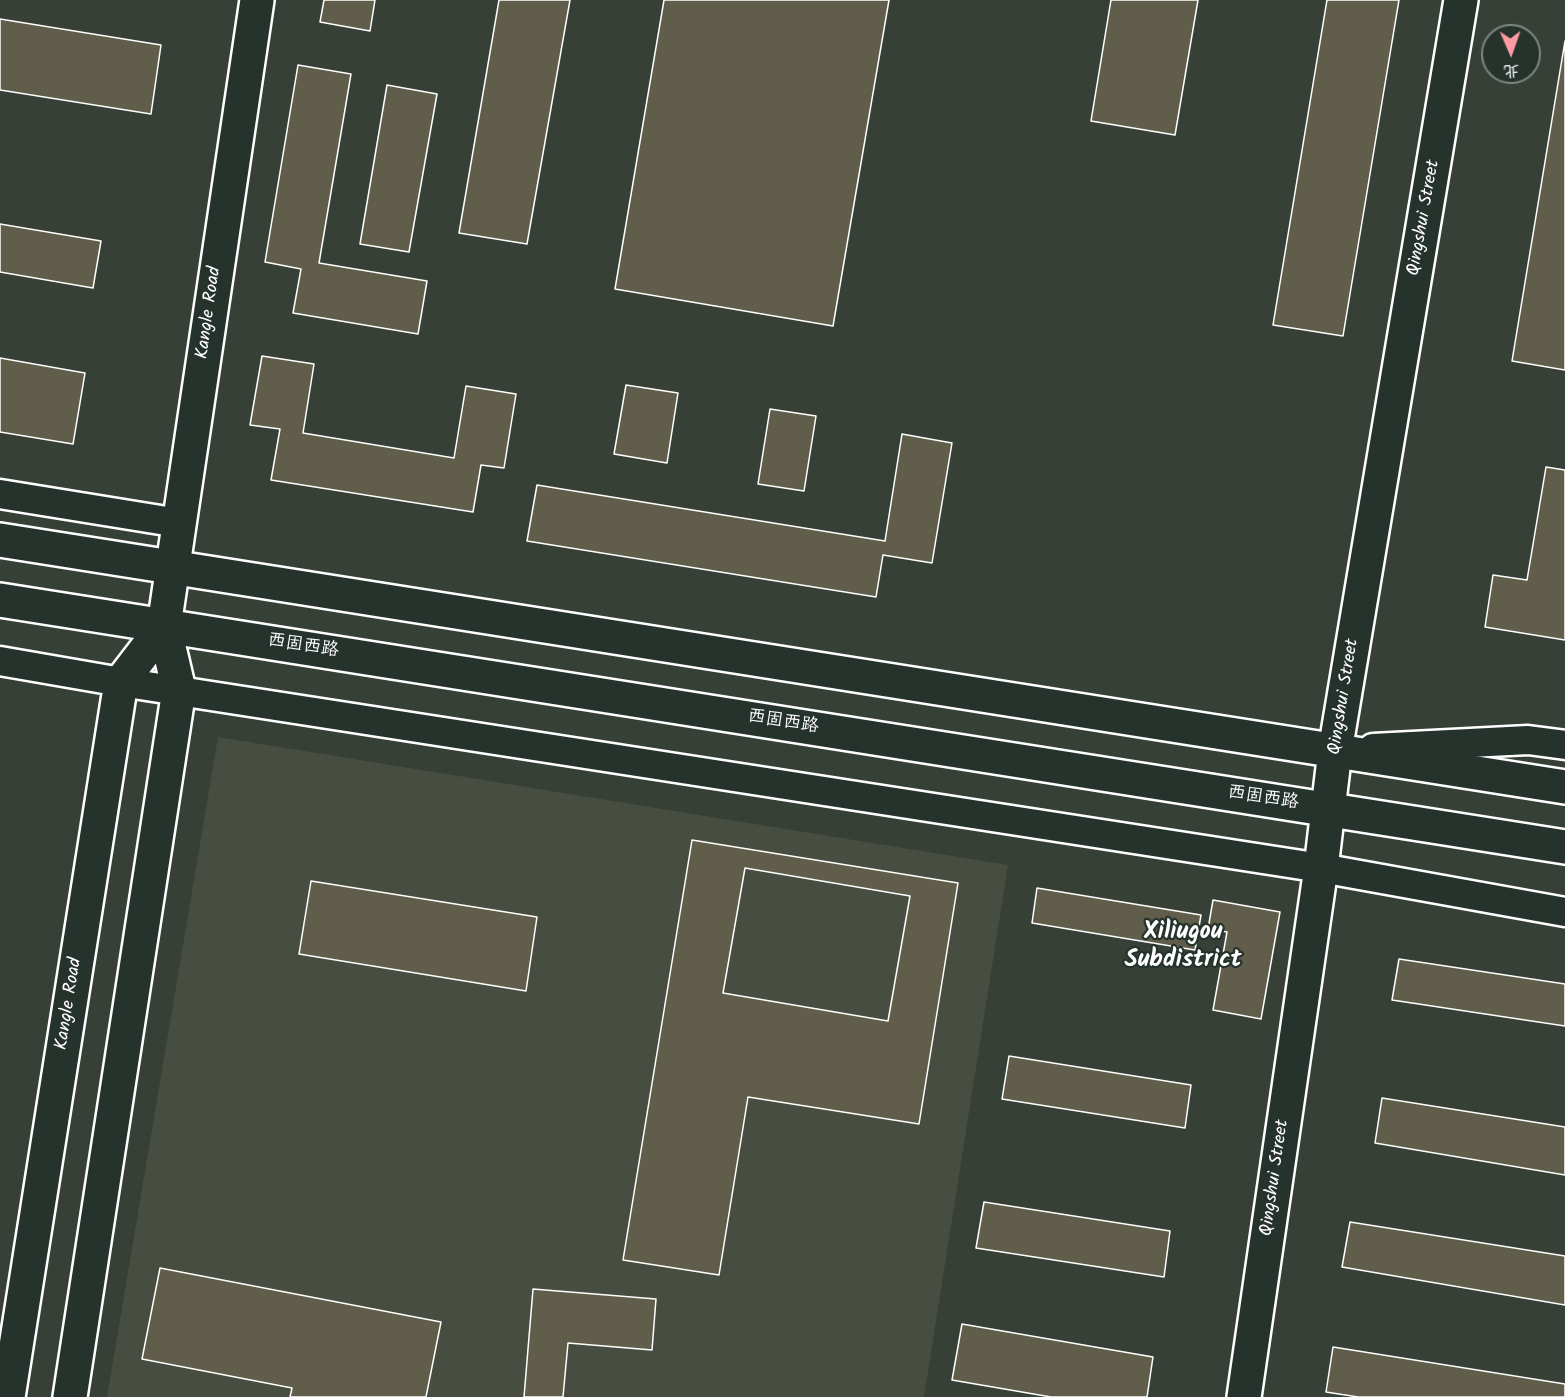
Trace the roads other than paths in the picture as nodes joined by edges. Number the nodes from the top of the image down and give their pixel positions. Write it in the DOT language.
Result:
graph roads {
  1 [pos="257,0"];
  2 [pos="1461,0"];
  3 [pos="0,494"];
  4 [pos="179,523"];
  5 [pos="0,540"];
  6 [pos="172,568"];
  7 [pos="0,600"];
  8 [pos="164,626"];
  9 [pos="0,661"];
  10 [pos="121,682"];
  11 [pos="179,690"];
  12 [pos="1565,745"];
  13 [pos="1335,751"];
  14 [pos="1565,787"];
  15 [pos="1328,809"];
  16 [pos="1565,847"];
  17 [pos="1321,868"];
  18 [pos="1565,912"];
  19 [pos="9,1397"];
  20 [pos="70,1397"];
  21 [pos="1244,1397"];
  1 -- 4 [label="main road, Kangle Road"];
  2 -- 13 [label="main road, Qingshui Street"];
  3 -- 4 [label="street"];
  4 -- 6 [label="main road, Kangle Road"];
  5 -- 6 [label="main road"];
  6 -- 8 [label="main road, Kangle Road"];
  6 -- 13 [label="main road"];
  7 -- 8 [label="main road, 西固西路"];
  8 -- 10 [label="main road, Kangle Road"];
  8 -- 11 [label="main road, Kangle Road"];
  8 -- 15 [label="main road, 西固西路"];
  9 -- 10 [label="street"];
  10 -- 11 [label="street"];
  10 -- 19 [label="main road, Kangle Road"];
  11 -- 17 [label="street"];
  11 -- 20 [label="main road, Kangle Road"];
  12 -- 13 [label="street"];
  13 -- 14 [label="main road"];
  13 -- 15 [label="main road, Qingshui Street"];
  15 -- 16 [label="main road, 西固西路"];
  15 -- 17 [label="main road, Qingshui Street"];
  17 -- 18 [label="street"];
  17 -- 21 [label="main road, Qingshui Street"];
}
